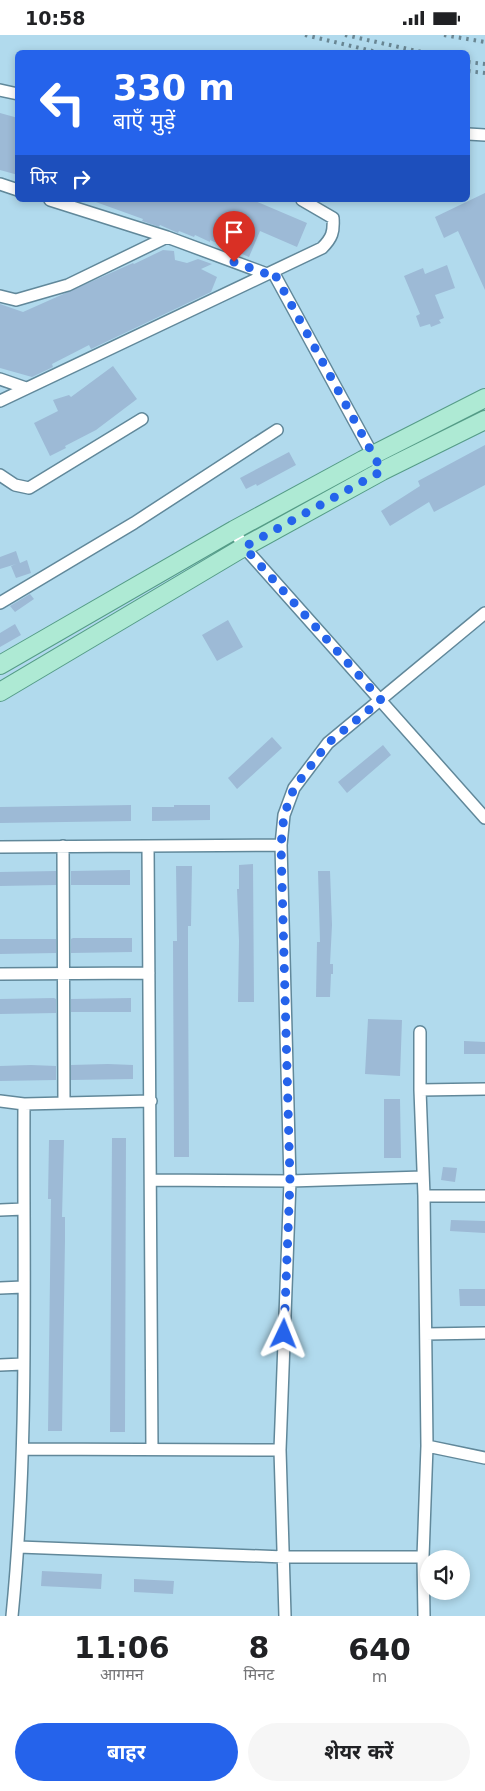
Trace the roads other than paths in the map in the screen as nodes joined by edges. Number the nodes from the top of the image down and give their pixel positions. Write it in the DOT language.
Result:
graph roads {
  1 [pos="0,90"];
  2 [pos="15,93"];
  3 [pos="470,133"];
  4 [pos="485,135"];
  5 [pos="0,186"];
  6 [pos="15,189"];
  7 [pos="56,202"];
  8 [pos="305,202"];
  9 [pos="167,237"];
  10 [pos="270,273"];
  11 [pos="0,296"];
  12 [pos="0,379"];
  13 [pos="26,388"];
  14 [pos="485,398"];
  15 [pos="0,401"];
  16 [pos="142,419"];
  17 [pos="485,419"];
  18 [pos="277,430"];
  19 [pos="378,463"];
  20 [pos="0,475"];
  21 [pos="234,530"];
  22 [pos="244,547"];
  23 [pos="0,603"];
  24 [pos="485,613"];
  25 [pos="0,665"];
  26 [pos="0,692"];
  27 [pos="381,700"];
  28 [pos="485,818"];
  29 [pos="148,845"];
  30 [pos="281,845"];
  31 [pos="63,846"];
  32 [pos="0,847"];
  33 [pos="0,973"];
  34 [pos="63,973"];
  35 [pos="149,973"];
  36 [pos="420,1032"];
  37 [pos="485,1089"];
  38 [pos="420,1090"];
  39 [pos="0,1101"];
  40 [pos="151,1101"];
  41 [pos="64,1103"];
  42 [pos="24,1104"];
  43 [pos="423,1177"];
  44 [pos="151,1180"];
  45 [pos="290,1181"];
  46 [pos="424,1196"];
  47 [pos="485,1197"];
  48 [pos="24,1209"];
  49 [pos="0,1210"];
  50 [pos="23,1287"];
  51 [pos="0,1288"];
  52 [pos="485,1333"];
  53 [pos="426,1334"];
  54 [pos="23,1364"];
  55 [pos="0,1365"];
  56 [pos="427,1446"];
  57 [pos="23,1449"];
  58 [pos="152,1449"];
  59 [pos="280,1450"];
  60 [pos="485,1458"];
  61 [pos="19,1547"];
  62 [pos="423,1550"];
  63 [pos="284,1557"];
  64 [pos="420,1557"];
  65 [pos="424,1600"];
  66 [pos="12,1616"];
  67 [pos="285,1616"];
  68 [pos="424,1616"];
  1 -- 2 [label="street"];
  3 -- 4 [label="street"];
  5 -- 6 [label="street"];
  7 -- 9 [label="street"];
  8 -- 10 [label="street"];
  9 -- 10 [label="street"];
  9 -- 11 [label="street"];
  10 -- 13 [label="street"];
  10 -- 19 [label="street"];
  12 -- 13 [label="street"];
  13 -- 15 [label="street"];
  14 -- 19 [label="main road"];
  16 -- 20 [label="street"];
  17 -- 19 [label="main road"];
  18 -- 23 [label="street"];
  19 -- 21 [label="main road"];
  19 -- 22 [label="main road"];
  21 -- 22 [label="street"];
  21 -- 25 [label="main road"];
  22 -- 26 [label="main road"];
  22 -- 27 [label="street"];
  24 -- 27 [label="street"];
  27 -- 28 [label="street"];
  27 -- 30 [label="street"];
  29 -- 30 [label="street"];
  29 -- 31 [label="street"];
  29 -- 35 [label="street"];
  30 -- 45 [label="street"];
  31 -- 32 [label="street"];
  31 -- 34 [label="street"];
  33 -- 34 [label="street"];
  34 -- 35 [label="street"];
  34 -- 41 [label="street"];
  35 -- 40 [label="street"];
  36 -- 38 [label="street"];
  37 -- 38 [label="street"];
  38 -- 43 [label="street"];
  39 -- 42 [label="street"];
  40 -- 41 [label="street"];
  40 -- 44 [label="street"];
  41 -- 42 [label="street"];
  42 -- 48 [label="street"];
  43 -- 45 [label="street"];
  43 -- 46 [label="street"];
  44 -- 45 [label="street"];
  44 -- 58 [label="street"];
  45 -- 59 [label="street"];
  46 -- 47 [label="street"];
  46 -- 53 [label="street"];
  48 -- 49 [label="street"];
  48 -- 50 [label="street"];
  50 -- 51 [label="street"];
  50 -- 54 [label="street"];
  52 -- 53 [label="street"];
  53 -- 56 [label="street"];
  54 -- 55 [label="street"];
  54 -- 57 [label="street"];
  56 -- 60 [label="street"];
  56 -- 62 [label="street"];
  57 -- 58 [label="street"];
  57 -- 61 [label="street"];
  58 -- 59 [label="street"];
  59 -- 63 [label="street"];
  61 -- 63 [label="street"];
  61 -- 66 [label="street"];
  63 -- 64 [label="street"];
  63 -- 67 [label="street"];
  65 -- 68 [label="street"];
}
